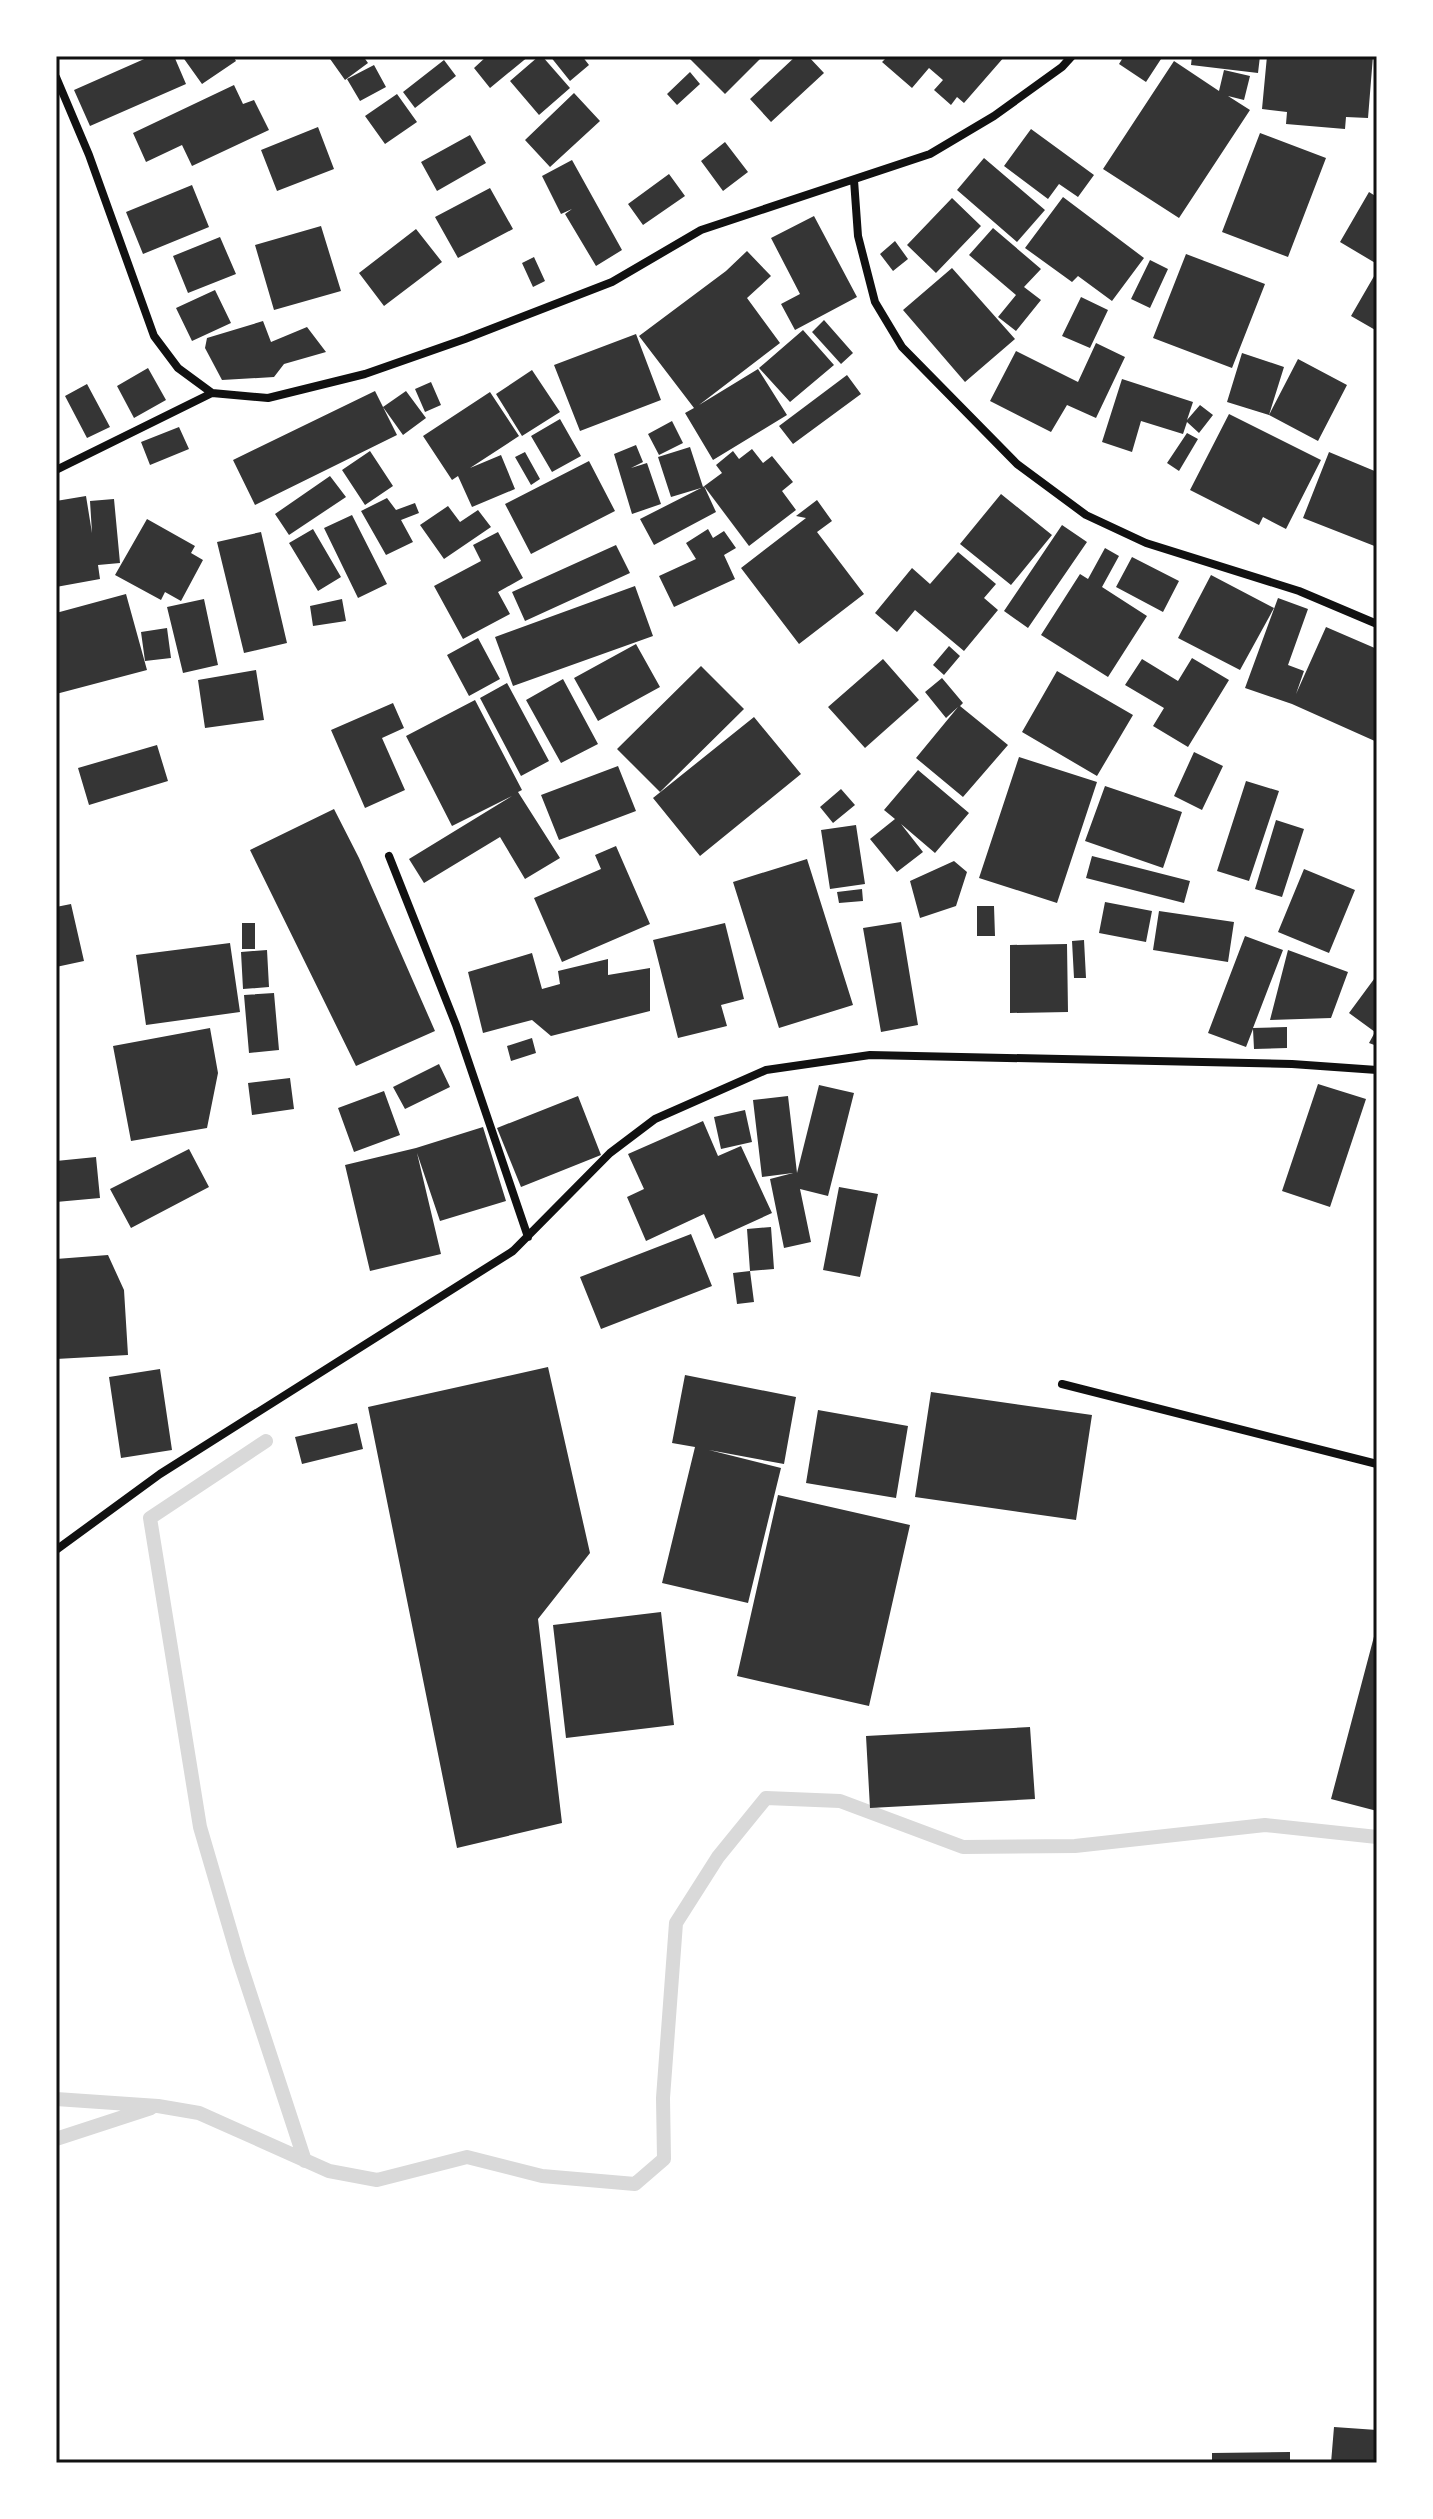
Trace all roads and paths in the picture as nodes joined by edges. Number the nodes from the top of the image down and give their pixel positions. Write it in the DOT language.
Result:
graph roads {
  1 [pos="1072,56"];
  2 [pos="56,77"];
  3 [pos="854,180"];
  4 [pos="212,393"];
  5 [pos="56,470"];
  6 [pos="1377,624"];
  7 [pos="389,856"];
  8 [pos="1377,1070"];
  9 [pos="528,1237"];
  10 [pos="1062,1384"];
  11 [pos="1377,1464"];
  12 [pos="56,1550"];
  1 -- 3 [label="street"];
  2 -- 4 [label="street"];
  3 -- 4 [label="street"];
  3 -- 6 [label="street"];
  4 -- 5 [label="street"];
  7 -- 9 [label="street"];
  8 -- 9 [label="street"];
  9 -- 12 [label="street"];
  10 -- 11 [label="street"];
}
